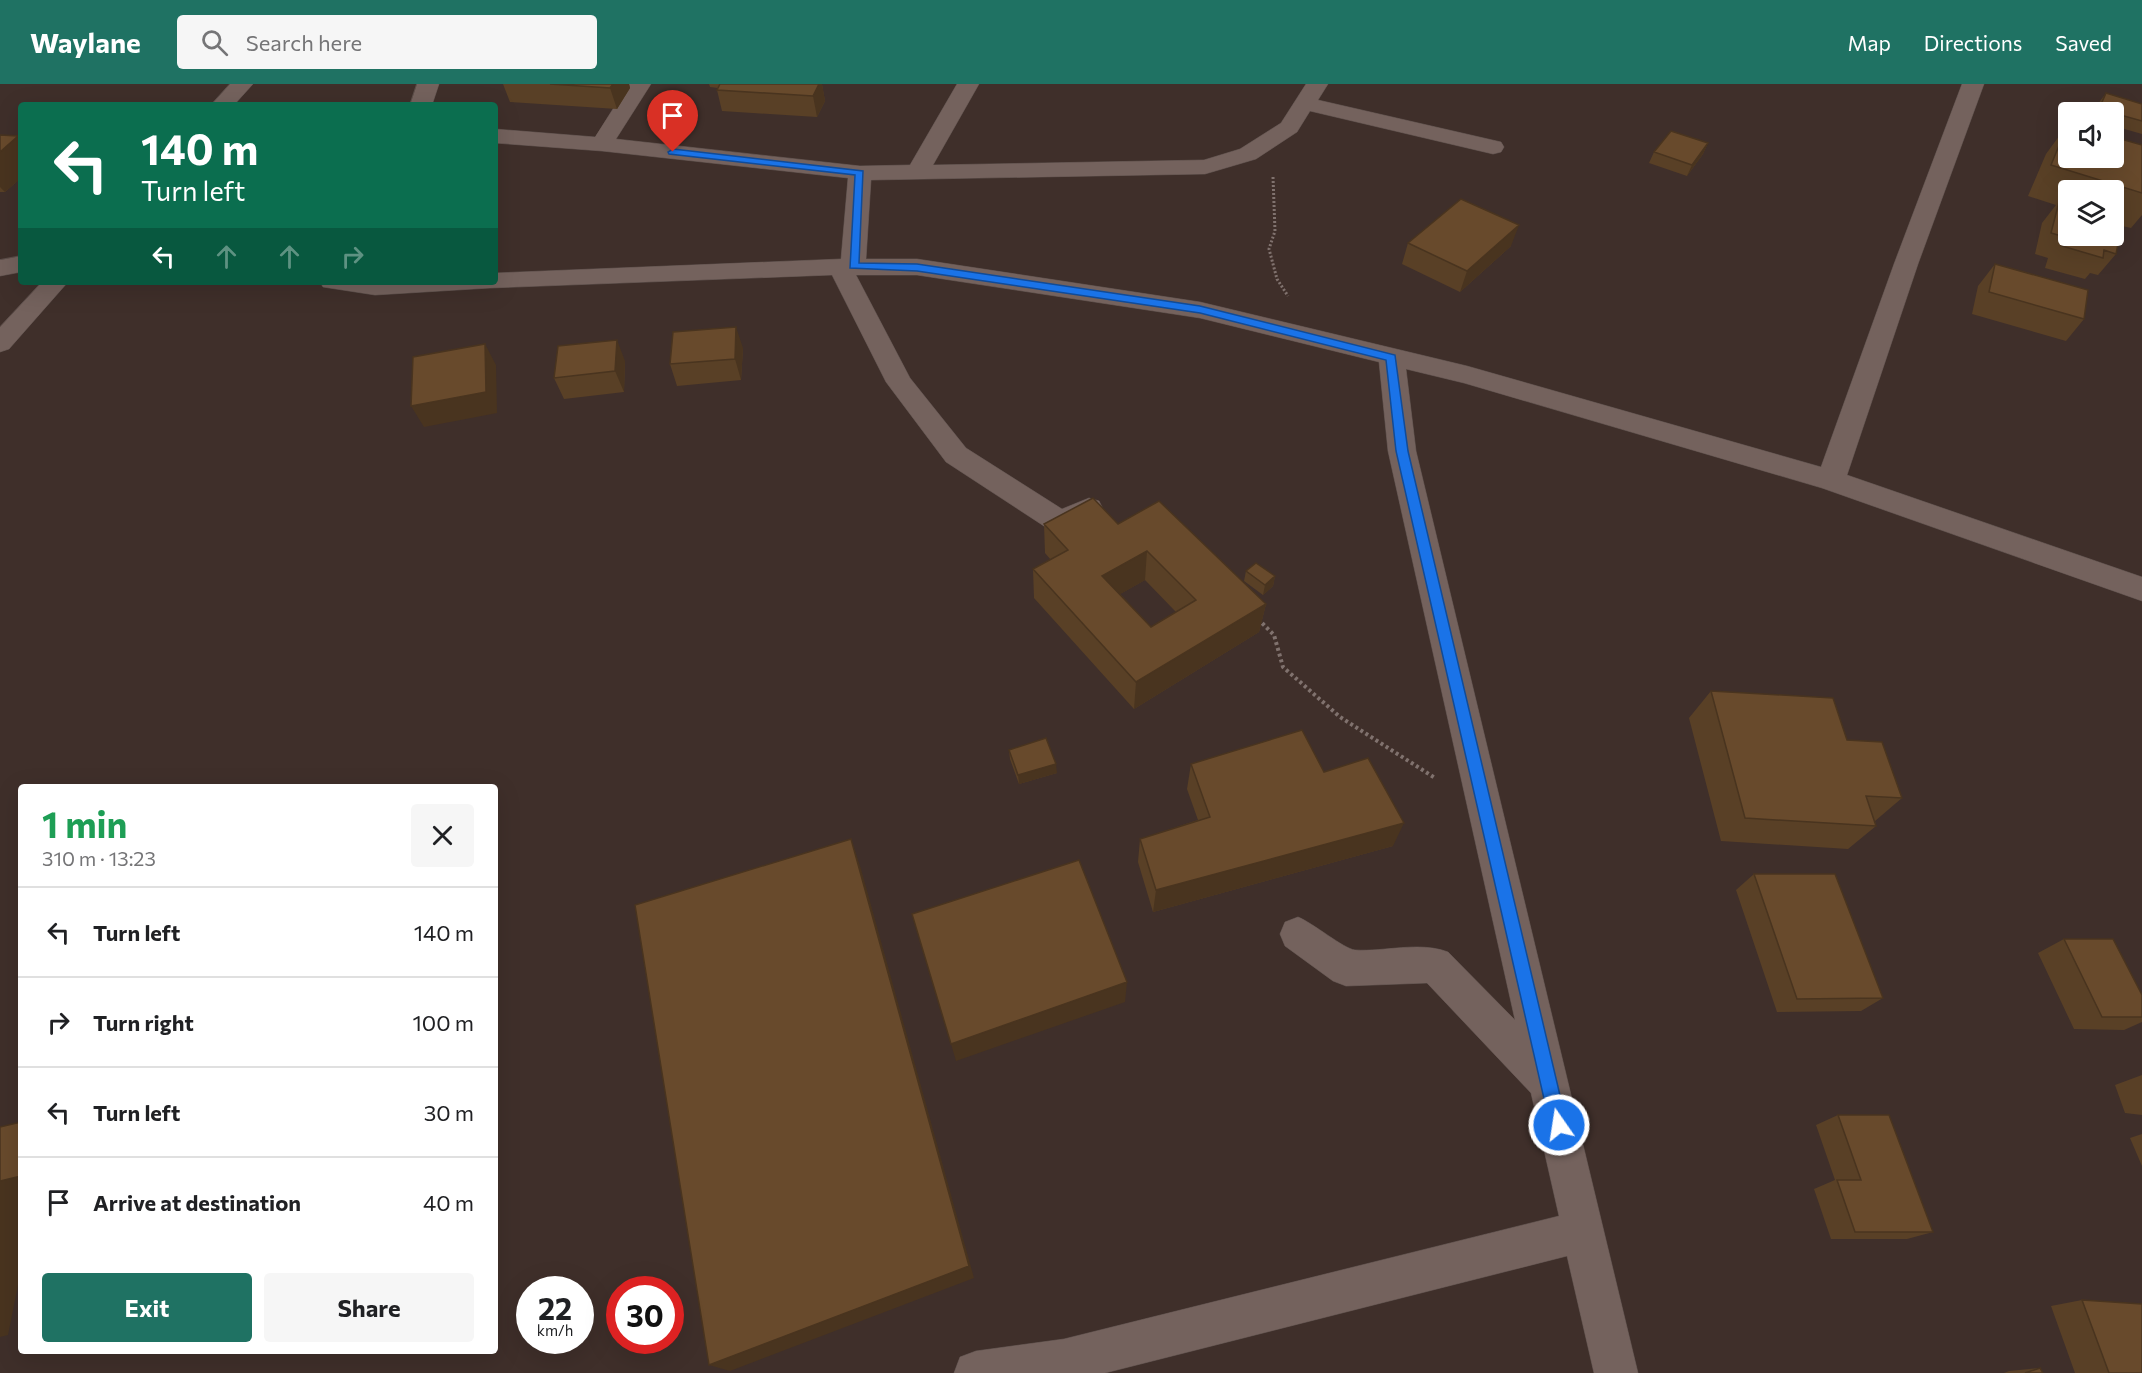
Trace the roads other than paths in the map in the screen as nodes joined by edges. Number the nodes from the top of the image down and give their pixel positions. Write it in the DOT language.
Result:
graph roads {
  1 [pos="242,84"];
  2 [pos="428,84"];
  3 [pos="640,84"];
  4 [pos="968,84"];
  5 [pos="1317,84"];
  6 [pos="1973,84"];
  7 [pos="225,102"];
  8 [pos="422,102"];
  9 [pos="1305,103"];
  10 [pos="498,136"];
  11 [pos="602,144"];
  12 [pos="1493,147"];
  13 [pos="918,171"];
  14 [pos="860,173"];
  15 [pos="18,265"];
  16 [pos="847,266"];
  17 [pos="0,268"];
  18 [pos="498,281"];
  19 [pos="53,285"];
  20 [pos="358,285"];
  21 [pos="418,285"];
  22 [pos="0,344"];
  23 [pos="1392,358"];
  24 [pos="1831,480"];
  25 [pos="1089,509"];
  26 [pos="2142,589"];
  27 [pos="1298,934"];
  28 [pos="1549,1083"];
  29 [pos="1583,1231"];
  30 [pos="976,1373"];
  31 [pos="1616,1373"];
  1 -- 7 [label="street"];
  2 -- 8 [label="street"];
  3 -- 11 [label="street"];
  4 -- 13 [label="street"];
  5 -- 9 [label="street"];
  6 -- 24 [label="street"];
  9 -- 12 [label="street"];
  9 -- 13 [label="street"];
  10 -- 11 [label="street"];
  11 -- 14 [label="street"];
  13 -- 14 [label="street"];
  14 -- 16 [label="street"];
  15 -- 17 [label="street"];
  16 -- 18 [label="street"];
  16 -- 23 [label="street"];
  16 -- 25 [label="street"];
  19 -- 22 [label="street"];
  20 -- 21 [label="street"];
  23 -- 24 [label="street"];
  23 -- 28 [label="street"];
  24 -- 26 [label="street"];
  27 -- 28 [label="street"];
  28 -- 29 [label="street"];
  29 -- 30 [label="street"];
  29 -- 31 [label="street"];
}
